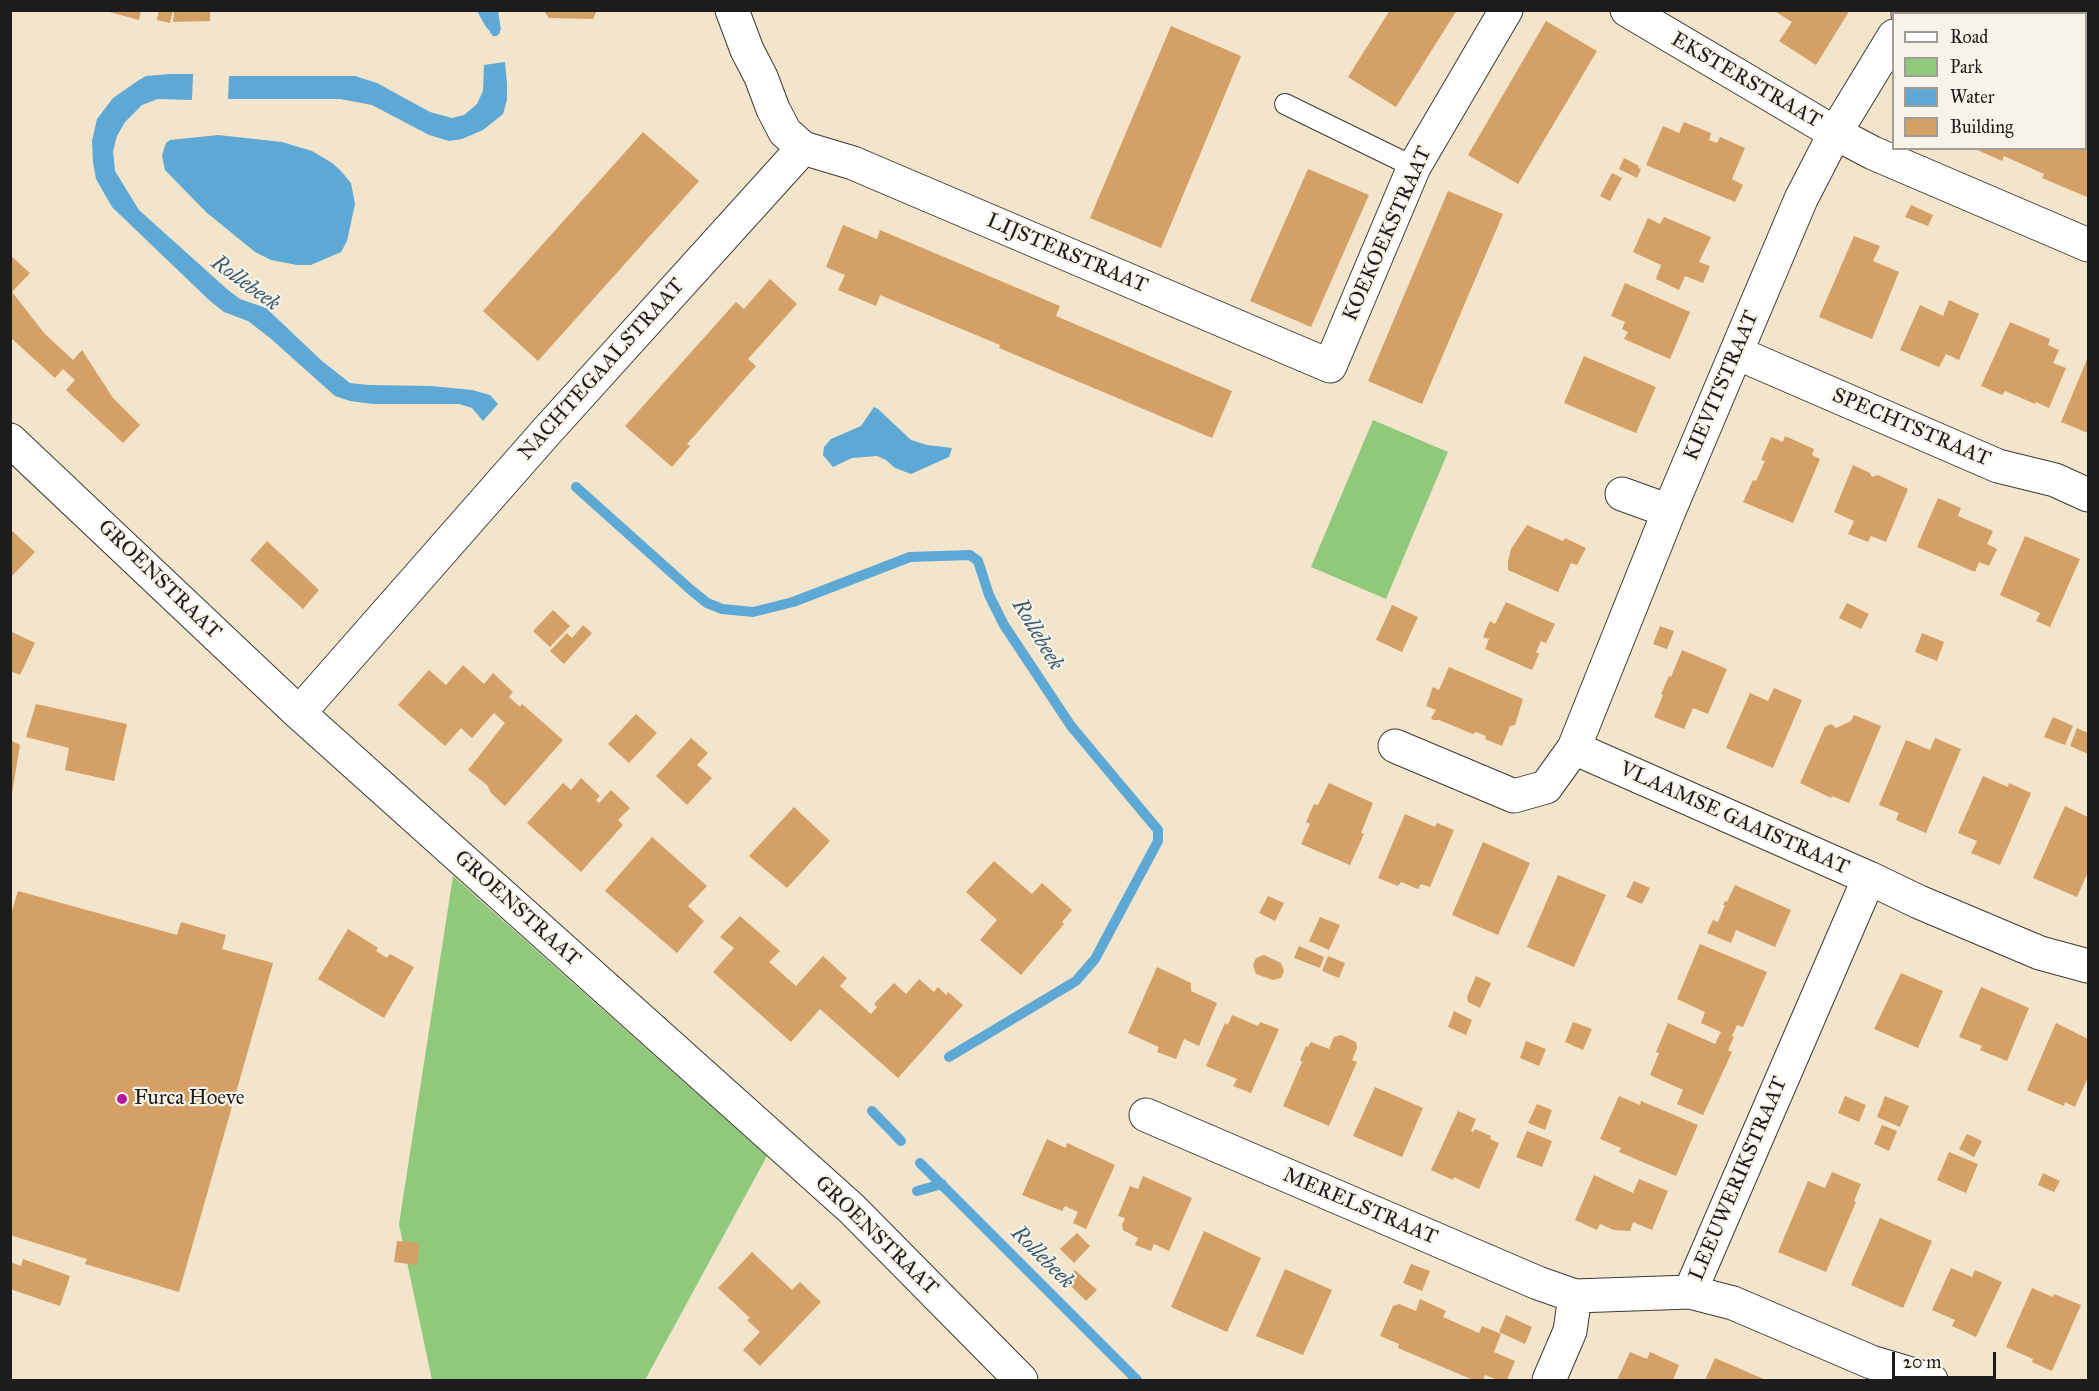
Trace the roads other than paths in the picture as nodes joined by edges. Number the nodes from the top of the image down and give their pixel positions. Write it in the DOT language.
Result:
graph roads {
  1 [pos="732,10"];
  2 [pos="1506,10"];
  3 [pos="1627,10"];
  4 [pos="1892,38"];
  5 [pos="1285,104"];
  6 [pos="1835,133"];
  7 [pos="803,148"];
  8 [pos="1414,167"];
  9 [pos="2088,245"];
  10 [pos="1737,353"];
  11 [pos="1330,366"];
  12 [pos="10,440"];
  13 [pos="1622,494"];
  14 [pos="2088,495"];
  15 [pos="1669,511"];
  16 [pos="299,713"];
  17 [pos="1395,746"];
  18 [pos="1574,748"];
  19 [pos="1869,878"];
  20 [pos="2088,966"];
  21 [pos="1146,1115"];
  22 [pos="1690,1292"];
  23 [pos="1575,1296"];
  24 [pos="1021,1380"];
  25 [pos="1549,1380"];
  26 [pos="1931,1380"];
  1 -- 7 [label="street"];
  2 -- 8 [label="street, KOEKOEKSTRAAT"];
  3 -- 6 [label="street, EKSTERSTRAAT"];
  4 -- 6 [label="street, KIEVITSTRAAT"];
  5 -- 8 [label="lane"];
  6 -- 9 [label="street, EKSTERSTRAAT"];
  6 -- 10 [label="street, KIEVITSTRAAT"];
  7 -- 11 [label="street, LIJSTERSTRAAT"];
  7 -- 16 [label="street, NACHTEGAALSTRAAT"];
  8 -- 11 [label="street, KOEKOEKSTRAAT"];
  10 -- 14 [label="street, SPECHTSTRAAT"];
  10 -- 15 [label="street, KIEVITSTRAAT"];
  12 -- 16 [label="street, GROENSTRAAT"];
  13 -- 15 [label="street"];
  15 -- 18 [label="street, KIEVITSTRAAT"];
  16 -- 24 [label="street, GROENSTRAAT"];
  17 -- 18 [label="street"];
  18 -- 19 [label="street, VLAAMSE GAAISTRAAT"];
  19 -- 20 [label="street, VLAAMSE GAAISTRAAT"];
  19 -- 22 [label="street, LEEUWERIKSTRAAT"];
  21 -- 23 [label="street, MERELSTRAAT"];
  22 -- 23 [label="street, LEEUWERIKSTRAAT"];
  22 -- 26 [label="street"];
  23 -- 25 [label="street"];
}
